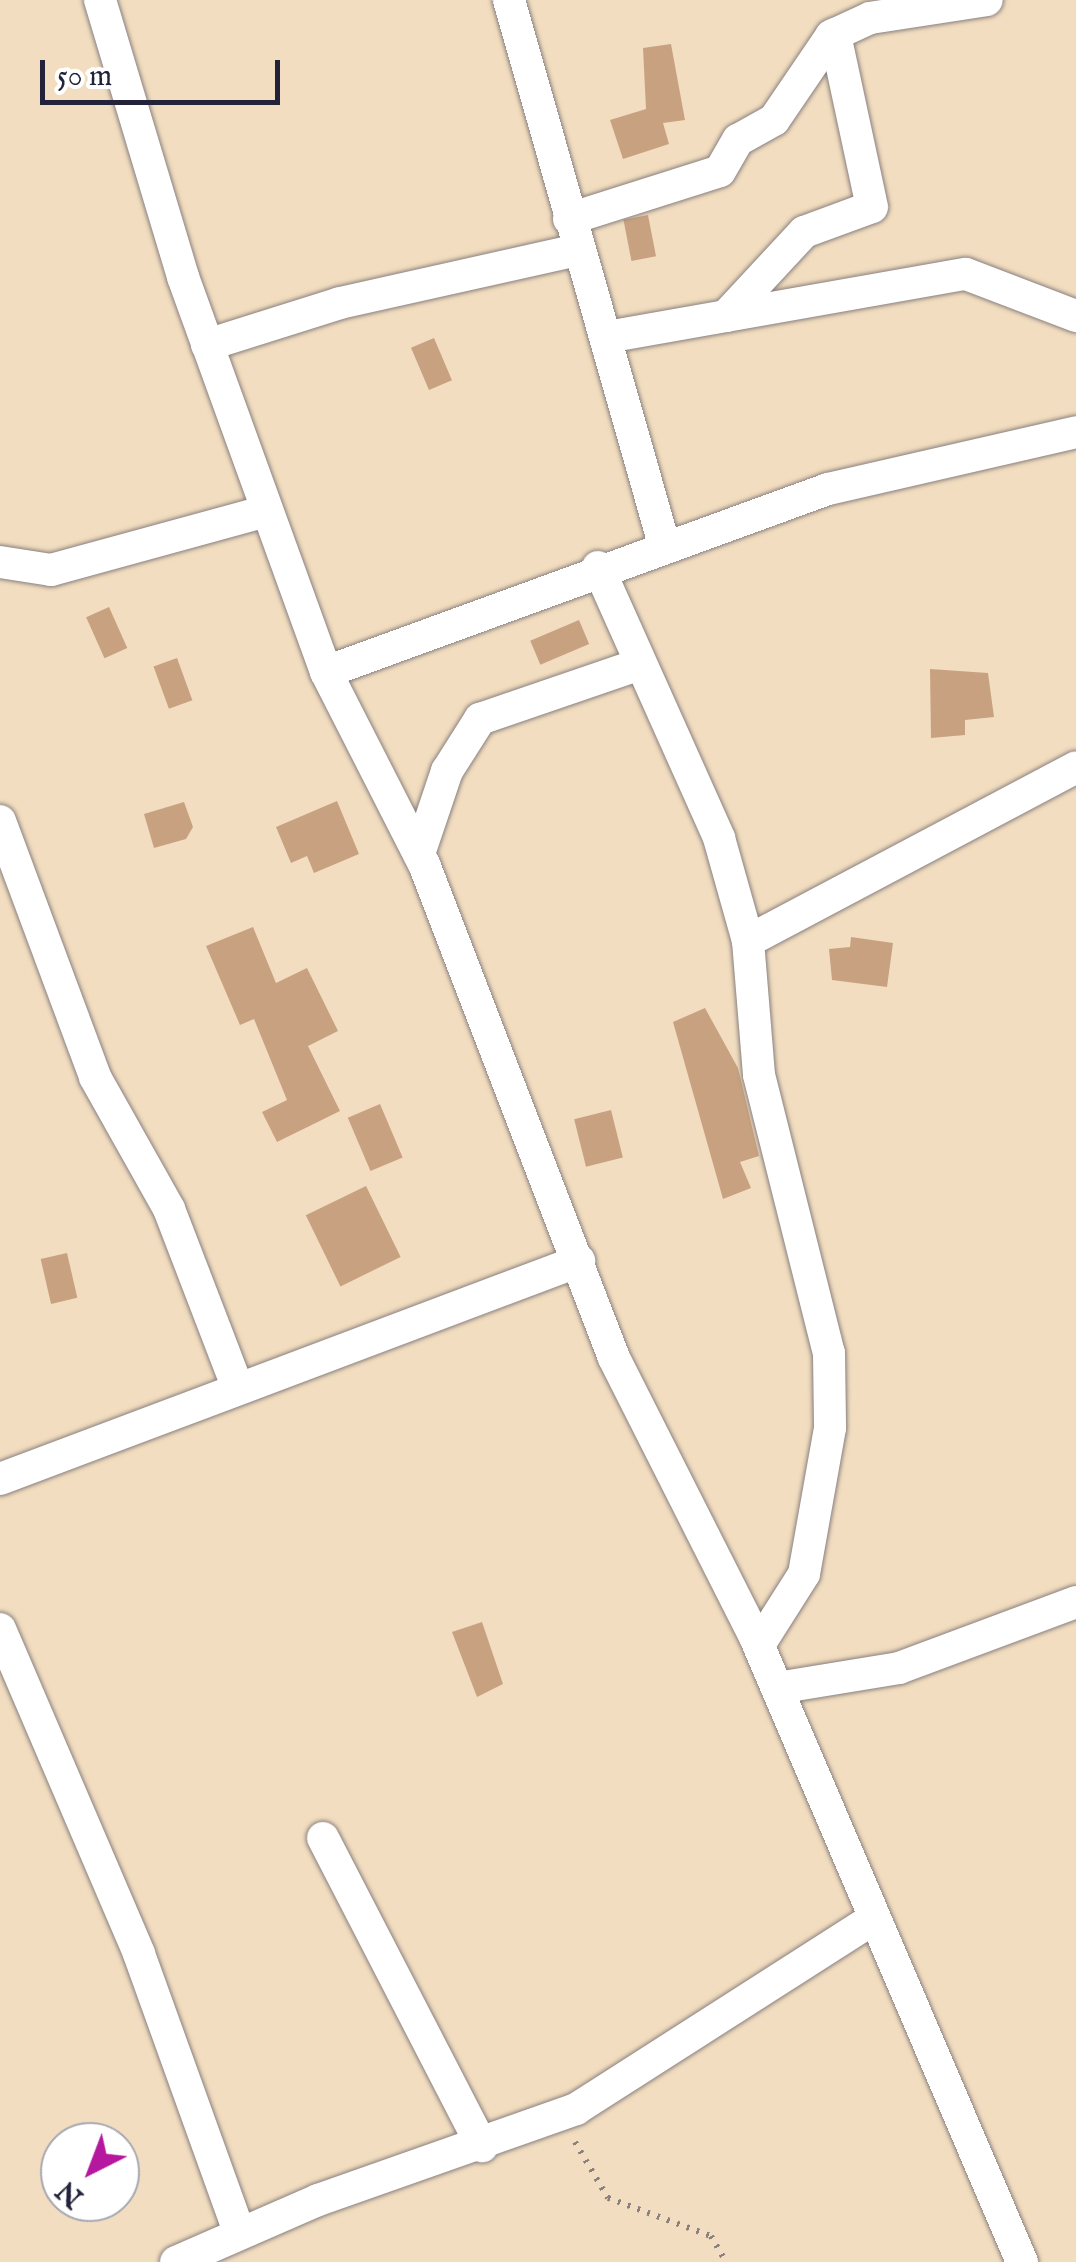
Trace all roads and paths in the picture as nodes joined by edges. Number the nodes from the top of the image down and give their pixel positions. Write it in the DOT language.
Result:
graph roads {
  1 [pos="100,0"];
  2 [pos="509,0"];
  3 [pos="988,0"];
  4 [pos="895,6"];
  5 [pos="835,34"];
  6 [pos="574,234"];
  7 [pos="726,316"];
  8 [pos="1076,316"];
  9 [pos="607,337"];
  10 [pos="207,345"];
  11 [pos="1076,432"];
  12 [pos="266,511"];
  13 [pos="664,544"];
  14 [pos="0,562"];
  15 [pos="598,568"];
  16 [pos="638,665"];
  17 [pos="326,672"];
  18 [pos="1076,767"];
  19 [pos="0,821"];
  20 [pos="419,854"];
  21 [pos="748,940"];
  22 [pos="579,1261"];
  23 [pos="238,1386"];
  24 [pos="0,1479"];
  25 [pos="1076,1602"];
  26 [pos="0,1629"];
  27 [pos="759,1645"];
  28 [pos="7,1666"];
  29 [pos="777,1688"];
  30 [pos="323,1838"];
  31 [pos="872,1920"];
  32 [pos="556,2118"];
  33 [pos="482,2146"];
  34 [pos="239,2232"];
  35 [pos="176,2262"];
  36 [pos="726,2262"];
  37 [pos="1022,2262"];
  1 -- 10 [label="street"];
  2 -- 6 [label="street"];
  3 -- 4 [label="street"];
  4 -- 5 [label="street"];
  5 -- 6 [label="street"];
  5 -- 7 [label="street"];
  6 -- 9 [label="street"];
  6 -- 10 [label="street"];
  7 -- 8 [label="street"];
  7 -- 9 [label="street"];
  9 -- 13 [label="street"];
  10 -- 12 [label="street"];
  11 -- 13 [label="street"];
  12 -- 14 [label="street"];
  12 -- 17 [label="street"];
  13 -- 15 [label="street"];
  15 -- 16 [label="street"];
  15 -- 17 [label="street"];
  16 -- 20 [label="street"];
  16 -- 21 [label="street"];
  17 -- 20 [label="street"];
  18 -- 21 [label="street"];
  19 -- 23 [label="street"];
  20 -- 22 [label="street"];
  21 -- 27 [label="street"];
  22 -- 23 [label="street"];
  22 -- 27 [label="street"];
  23 -- 24 [label="street"];
  25 -- 29 [label="street"];
  26 -- 28 [label="street"];
  27 -- 29 [label="street"];
  28 -- 34 [label="street"];
  29 -- 31 [label="street"];
  30 -- 33 [label="street"];
  31 -- 32 [label="street"];
  31 -- 37 [label="street"];
  32 -- 33 [label="street"];
  32 -- 36 [label="path"];
  33 -- 34 [label="street"];
  34 -- 35 [label="street"];
}
